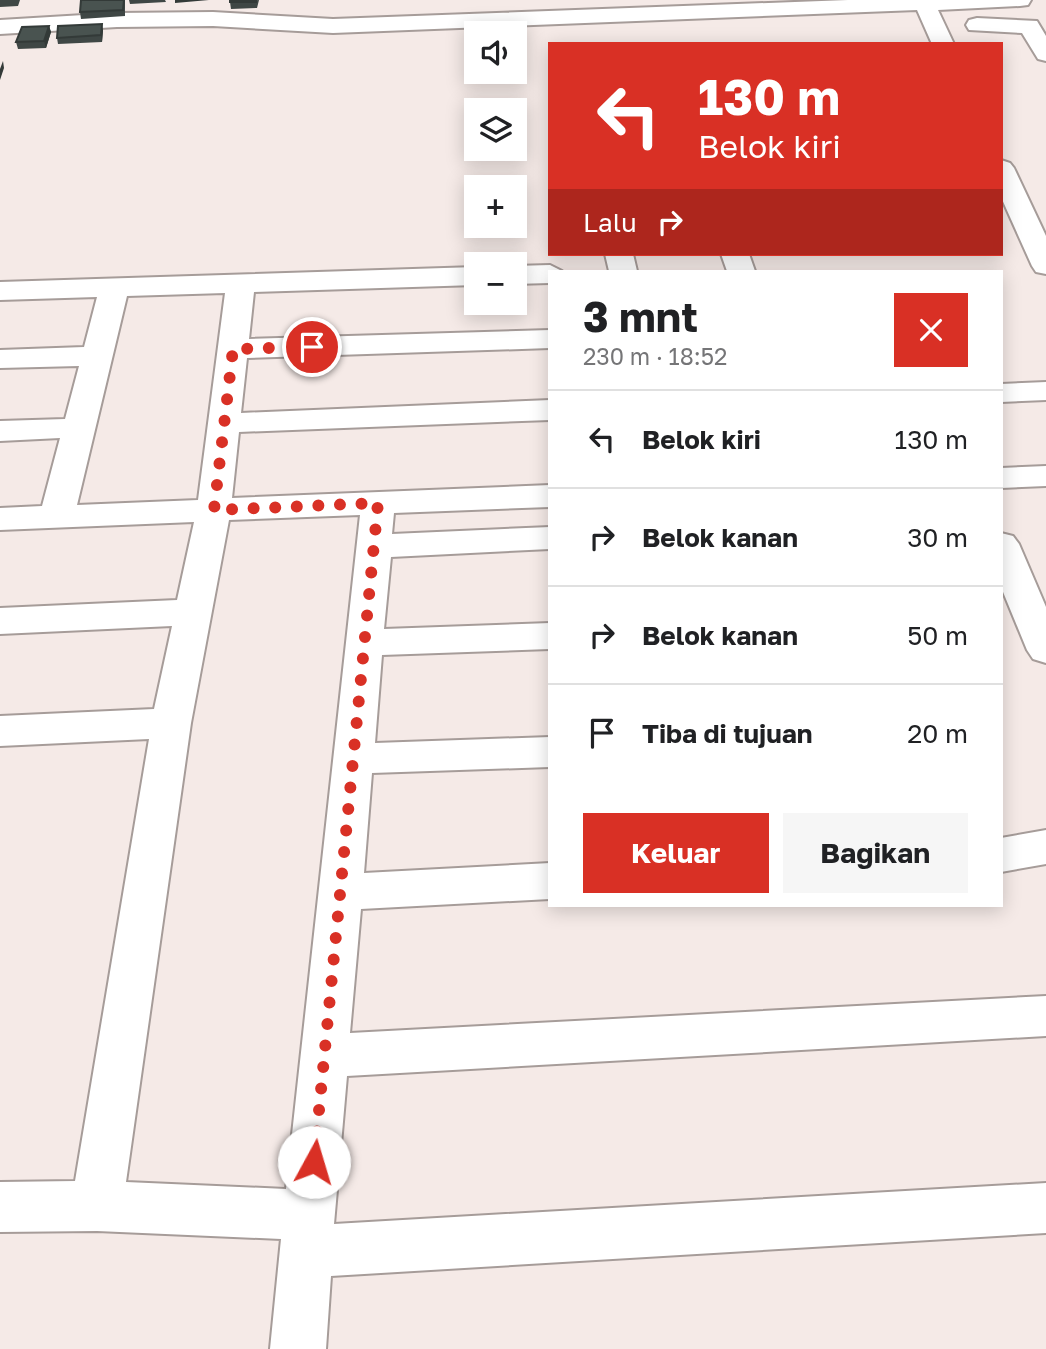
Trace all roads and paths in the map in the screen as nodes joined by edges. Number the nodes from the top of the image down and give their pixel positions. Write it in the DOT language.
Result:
graph roads {
  1 [pos="51,0"];
  2 [pos="291,0"];
  3 [pos="454,0"];
  4 [pos="1020,0"];
  5 [pos="847,3"];
  6 [pos="924,3"];
  7 [pos="41,24"];
  8 [pos="0,27"];
  9 [pos="939,34"];
  10 [pos="1046,54"];
  11 [pos="1003,171"];
  12 [pos="1034,212"];
  13 [pos="1046,266"];
  14 [pos="548,274"];
  15 [pos="527,275"];
  16 [pos="464,276"];
  17 [pos="240,284"];
  18 [pos="114,288"];
  19 [pos="0,291"];
  20 [pos="548,338"];
  21 [pos="233,349"];
  22 [pos="97,356"];
  23 [pos="0,359"];
  24 [pos="1046,391"];
  25 [pos="1003,393"];
  26 [pos="548,410"];
  27 [pos="224,423"];
  28 [pos="79,428"];
  29 [pos="0,431"];
  30 [pos="1046,476"];
  31 [pos="1003,478"];
  32 [pos="548,496"];
  33 [pos="378,503"];
  34 [pos="214,510"];
  35 [pos="57,516"];
  36 [pos="0,519"];
  37 [pos="548,538"];
  38 [pos="374,546"];
  39 [pos="1003,549"];
  40 [pos="193,612"];
  41 [pos="0,621"];
  42 [pos="548,636"];
  43 [pos="365,643"];
  44 [pos="1046,650"];
  45 [pos="171,723"];
  46 [pos="3,742"];
  47 [pos="548,751"];
  48 [pos="353,759"];
  49 [pos="1046,847"];
  50 [pos="1003,855"];
  51 [pos="548,881"];
  52 [pos="341,892"];
  53 [pos="1046,1016"];
  54 [pos="325,1056"];
  55 [pos="97,1206"];
  56 [pos="0,1207"];
  57 [pos="1046,1208"];
  58 [pos="308,1233"];
  59 [pos="298,1349"];
  1 -- 7 [label="street"];
  2 -- 3 [label="street"];
  4 -- 6 [label="street"];
  5 -- 6 [label="street"];
  5 -- 7 [label="street"];
  6 -- 9 [label="street"];
  7 -- 8 [label="street"];
  9 -- 10 [label="street"];
  11 -- 12 [label="street"];
  12 -- 13 [label="street"];
  14 -- 15 [label="street"];
  16 -- 17 [label="street"];
  17 -- 18 [label="street"];
  17 -- 21 [label="street"];
  18 -- 19 [label="street"];
  18 -- 22 [label="street"];
  20 -- 21 [label="street"];
  21 -- 27 [label="street"];
  22 -- 23 [label="street"];
  22 -- 28 [label="street"];
  24 -- 25 [label="street"];
  26 -- 27 [label="street"];
  27 -- 34 [label="street"];
  28 -- 29 [label="street"];
  28 -- 35 [label="street"];
  30 -- 31 [label="street"];
  32 -- 33 [label="street"];
  33 -- 34 [label="street"];
  33 -- 38 [label="street"];
  34 -- 35 [label="street"];
  34 -- 40 [label="street"];
  35 -- 36 [label="street"];
  37 -- 38 [label="street"];
  38 -- 43 [label="street"];
  39 -- 44 [label="street"];
  40 -- 41 [label="street"];
  40 -- 45 [label="street"];
  42 -- 43 [label="street"];
  43 -- 48 [label="street"];
  45 -- 46 [label="street"];
  45 -- 55 [label="street"];
  47 -- 48 [label="street"];
  48 -- 52 [label="street"];
  49 -- 50 [label="street"];
  51 -- 52 [label="street"];
  52 -- 54 [label="street"];
  53 -- 54 [label="street"];
  54 -- 58 [label="street"];
  55 -- 56 [label="street"];
  55 -- 58 [label="street"];
  57 -- 58 [label="street"];
  58 -- 59 [label="street"];
}
